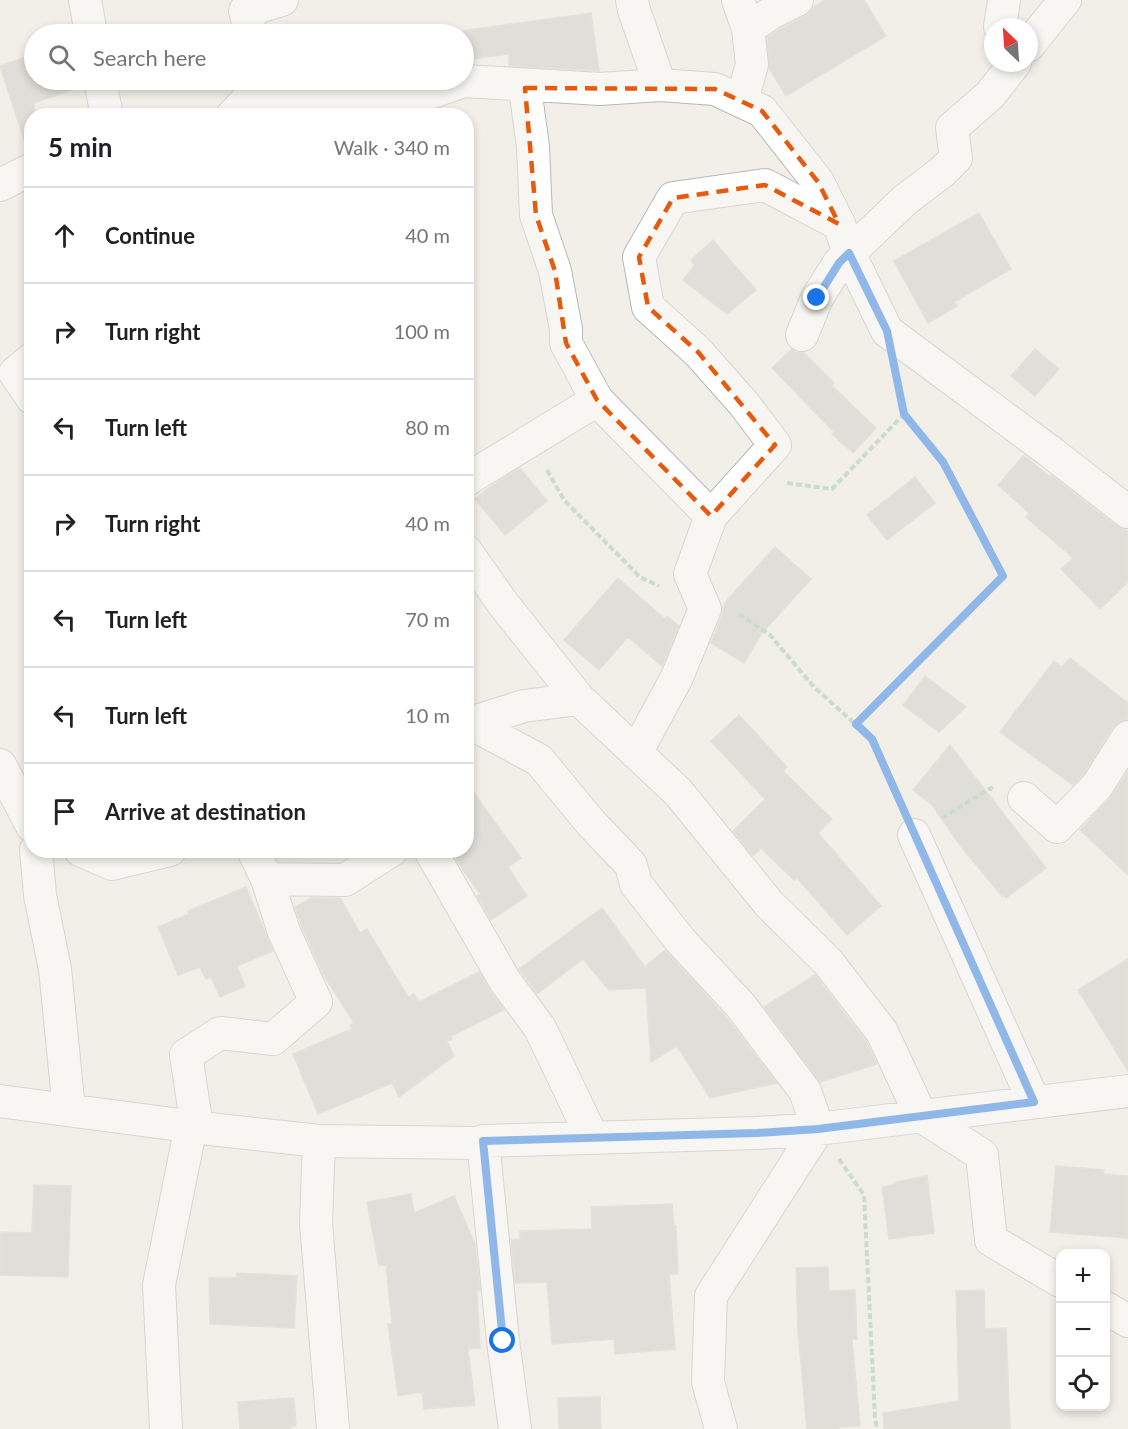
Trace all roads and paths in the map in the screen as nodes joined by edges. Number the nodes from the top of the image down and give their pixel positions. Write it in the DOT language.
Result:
graph roads {
  1 [pos="85,0"];
  2 [pos="282,0"];
  3 [pos="632,0"];
  4 [pos="738,0"];
  5 [pos="797,0"];
  6 [pos="1004,0"];
  7 [pos="1065,0"];
  8 [pos="1001,18"];
  9 [pos="89,24"];
  10 [pos="248,24"];
  11 [pos="748,29"];
  12 [pos="1038,34"];
  13 [pos="994,72"];
  14 [pos="1008,72"];
  15 [pos="474,82"];
  16 [pos="660,84"];
  17 [pos="534,85"];
  18 [pos="102,90"];
  19 [pos="262,90"];
  20 [pos="290,90"];
  21 [pos="438,90"];
  22 [pos="990,95"];
  23 [pos="741,101"];
  24 [pos="105,108"];
  25 [pos="239,108"];
  26 [pos="346,108"];
  27 [pos="355,108"];
  28 [pos="24,173"];
  29 [pos="0,185"];
  30 [pos="844,238"];
  31 [pos="887,331"];
  32 [pos="802,335"];
  33 [pos="24,366"];
  34 [pos="24,386"];
  35 [pos="597,400"];
  36 [pos="904,414"];
  37 [pos="531,440"];
  38 [pos="474,475"];
  39 [pos="745,478"];
  40 [pos="1128,512"];
  41 [pos="711,516"];
  42 [pos="474,562"];
  43 [pos="705,609"];
  44 [pos="579,699"];
  45 [pos="474,722"];
  46 [pos="856,724"];
  47 [pos="474,727"];
  48 [pos="1128,737"];
  49 [pos="636,753"];
  50 [pos="0,765"];
  51 [pos="1024,798"];
  52 [pos="24,811"];
  53 [pos="914,834"];
  54 [pos="37,858"];
  55 [pos="98,858"];
  56 [pos="137,858"];
  57 [pos="257,858"];
  58 [pos="379,858"];
  59 [pos="435,858"];
  60 [pos="267,879"];
  61 [pos="1128,1091"];
  62 [pos="0,1101"];
  63 [pos="1034,1102"];
  64 [pos="69,1110"];
  65 [pos="921,1116"];
  66 [pos="194,1126"];
  67 [pos="818,1129"];
  68 [pos="592,1137"];
  69 [pos="319,1141"];
  70 [pos="483,1141"];
  71 [pos="1056,1279"];
  72 [pos="1110,1310"];
  73 [pos="1128,1321"];
  74 [pos="166,1429"];
  75 [pos="333,1429"];
  76 [pos="515,1429"];
  77 [pos="721,1429"];
  78 [pos="877,1429"];
  1 -- 9 [label="street"];
  2 -- 10 [label="street"];
  3 -- 16 [label="street"];
  4 -- 11 [label="street"];
  5 -- 11 [label="street"];
  6 -- 8 [label="street"];
  7 -- 12 [label="street"];
  11 -- 23 [label="street"];
  13 -- 22 [label="street"];
  14 -- 22 [label="street"];
  15 -- 17 [label="street"];
  16 -- 17 [label="street"];
  16 -- 23 [label="street"];
  17 -- 35 [label="street"];
  18 -- 24 [label="street"];
  19 -- 25 [label="street"];
  20 -- 26 [label="street"];
  21 -- 27 [label="street"];
  22 -- 30 [label="street"];
  23 -- 30 [label="street"];
  28 -- 29 [label="street"];
  30 -- 31 [label="street"];
  30 -- 32 [label="street"];
  30 -- 39 [label="street"];
  31 -- 36 [label="path"];
  31 -- 40 [label="street"];
  33 -- 34 [label="street"];
  35 -- 37 [label="street"];
  35 -- 41 [label="street"];
  36 -- 39 [label="path"];
  36 -- 46 [label="path"];
  37 -- 38 [label="street"];
  37 -- 43 [label="path"];
  39 -- 41 [label="street"];
  41 -- 43 [label="street"];
  42 -- 44 [label="street"];
  43 -- 46 [label="path"];
  43 -- 49 [label="street"];
  44 -- 45 [label="street"];
  44 -- 49 [label="street"];
  46 -- 53 [label="path"];
  47 -- 67 [label="street"];
  48 -- 51 [label="street"];
  49 -- 65 [label="street"];
  50 -- 52 [label="street"];
  51 -- 53 [label="path"];
  53 -- 63 [label="street"];
  54 -- 64 [label="street"];
  55 -- 56 [label="street"];
  57 -- 60 [label="street"];
  58 -- 60 [label="street"];
  59 -- 68 [label="street"];
  60 -- 66 [label="street"];
  61 -- 63 [label="street"];
  62 -- 64 [label="street"];
  63 -- 65 [label="street"];
  64 -- 66 [label="street"];
  65 -- 67 [label="street"];
  65 -- 71 [label="street"];
  66 -- 69 [label="street"];
  66 -- 74 [label="street"];
  67 -- 68 [label="street"];
  67 -- 77 [label="street"];
  67 -- 78 [label="path"];
  68 -- 70 [label="street"];
  69 -- 70 [label="street"];
  69 -- 75 [label="street"];
  70 -- 76 [label="street"];
  72 -- 73 [label="street"];
}
